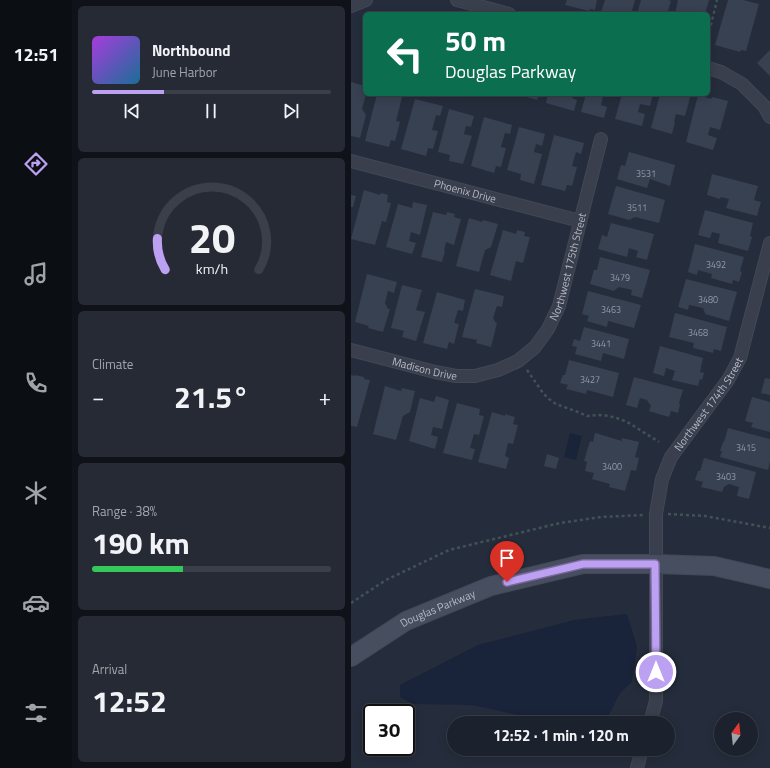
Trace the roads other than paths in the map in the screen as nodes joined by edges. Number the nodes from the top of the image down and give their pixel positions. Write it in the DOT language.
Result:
graph roads {
  1 [pos="366,0"];
  2 [pos="457,0"];
  3 [pos="351,6"];
  4 [pos="502,12"];
  5 [pos="710,69"];
  6 [pos="770,117"];
  7 [pos="601,139"];
  8 [pos="351,161"];
  9 [pos="580,221"];
  10 [pos="770,243"];
  11 [pos="351,350"];
  12 [pos="498,370"];
  13 [pos="655,564"];
  14 [pos="770,579"];
  15 [pos="351,657"];
  16 [pos="652,716"];
  17 [pos="641,756"];
  18 [pos="637,768"];
  1 -- 3 [label="street"];
  2 -- 4 [label="street"];
  5 -- 6 [label="street"];
  7 -- 9 [label="street, Northwest 175th Street"];
  8 -- 9 [label="street, Phoenix Drive"];
  9 -- 12 [label="street, Northwest 175th Street"];
  10 -- 13 [label="street, Northwest 174th Street"];
  11 -- 12 [label="street, Madison Drive"];
  13 -- 14 [label="street, Douglas Parkway"];
  13 -- 15 [label="street, Douglas Parkway"];
  13 -- 16 [label="street, Northwest 174th Street"];
  17 -- 18 [label="street"];
}
